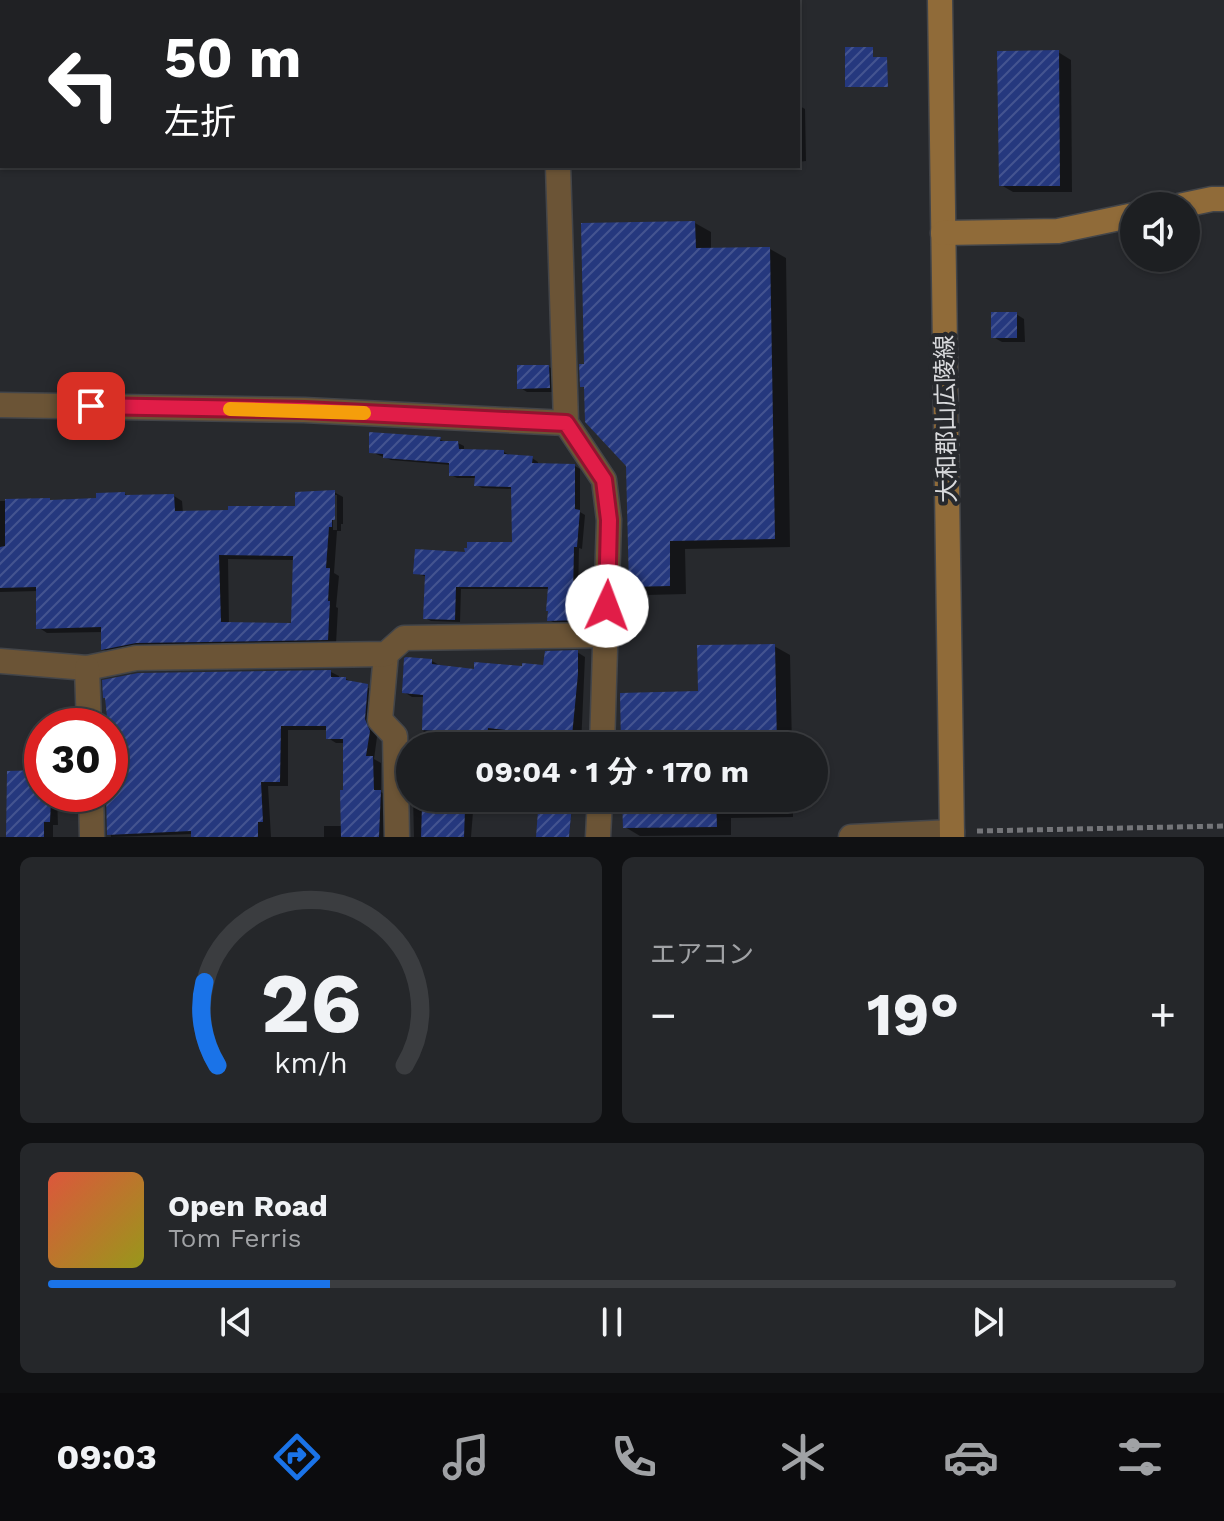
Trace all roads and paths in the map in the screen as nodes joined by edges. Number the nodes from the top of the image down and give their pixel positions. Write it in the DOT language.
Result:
graph roads {
  1 [pos="940,2"];
  2 [pos="558,168"];
  3 [pos="1224,199"];
  4 [pos="1200,202"];
  5 [pos="1120,218"];
  6 [pos="943,233"];
  7 [pos="0,405"];
  8 [pos="566,423"];
  9 [pos="606,635"];
  10 [pos="386,654"];
  11 [pos="0,661"];
  12 [pos="87,668"];
  13 [pos="88,708"];
  14 [pos="603,732"];
  15 [pos="91,812"];
  16 [pos="599,812"];
  17 [pos="1224,826"];
  18 [pos="952,834"];
  19 [pos="92,837"];
  20 [pos="397,837"];
  21 [pos="598,837"];
  22 [pos="851,837"];
  1 -- 6 [label="main road, 大和郡山広陵線"];
  2 -- 8 [label="street"];
  3 -- 4 [label="main road"];
  5 -- 6 [label="main road"];
  6 -- 18 [label="main road, 大和郡山広陵線"];
  7 -- 8 [label="street"];
  8 -- 9 [label="street"];
  9 -- 10 [label="street"];
  9 -- 14 [label="street"];
  10 -- 12 [label="street"];
  10 -- 20 [label="street"];
  11 -- 12 [label="street"];
  12 -- 13 [label="street"];
  15 -- 19 [label="street"];
  16 -- 21 [label="street"];
  17 -- 18 [label="path"];
  18 -- 22 [label="street"];
}
